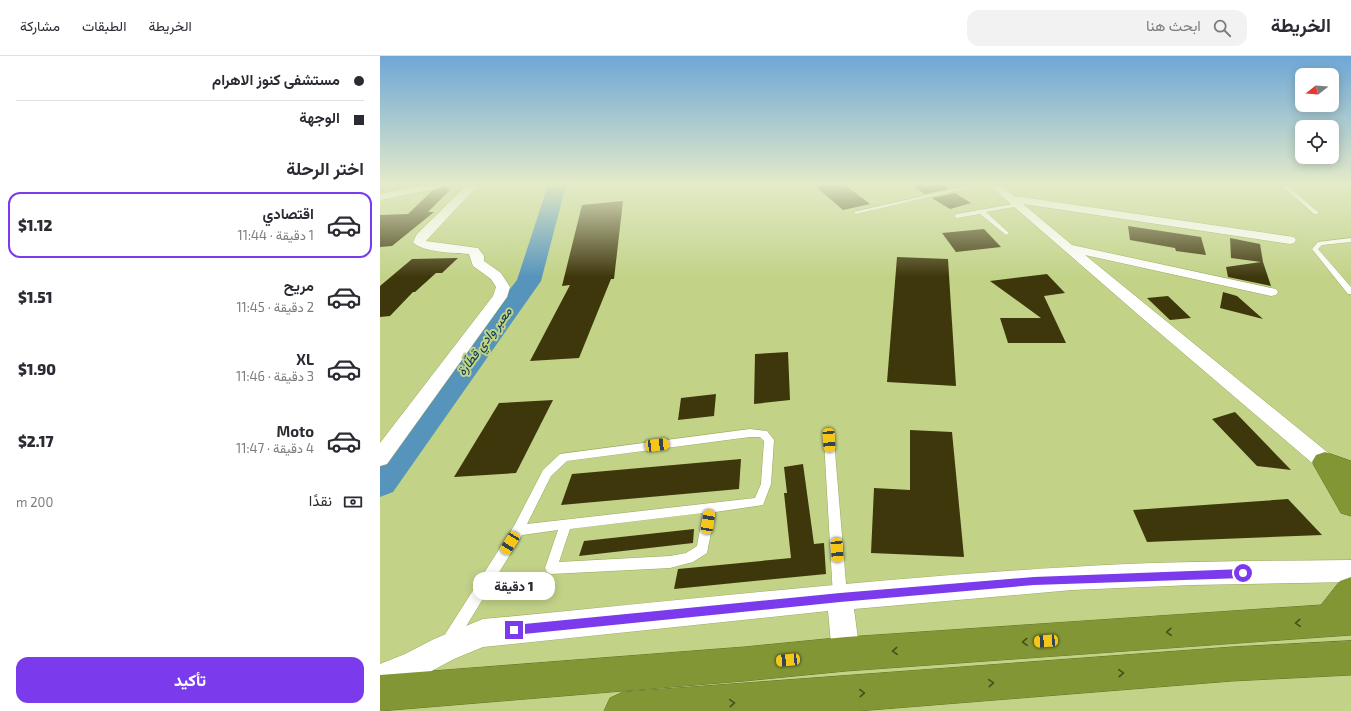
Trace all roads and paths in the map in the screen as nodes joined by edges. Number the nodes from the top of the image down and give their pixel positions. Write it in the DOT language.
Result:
graph roads {
  1 [pos="442,216"];
  2 [pos="986,216"];
  3 [pos="1031,216"];
  4 [pos="1113,216"];
  5 [pos="1006,233"];
  6 [pos="1290,240"];
  7 [pos="1351,240"];
  8 [pos="1068,248"];
  9 [pos="1271,292"];
  10 [pos="1351,292"];
  11 [pos="829,440"];
  12 [pos="380,458"];
  13 [pos="1325,462"];
  14 [pos="1351,471"];
  15 [pos="1351,505"];
  16 [pos="710,508"];
  17 [pos="566,525"];
  18 [pos="518,530"];
  19 [pos="1351,571"];
  20 [pos="1351,592"];
  21 [pos="840,597"];
  22 [pos="1340,620"];
  23 [pos="444,649"];
  24 [pos="846,654"];
  25 [pos="1351,658"];
  26 [pos="380,679"];
  27 [pos="380,693"];
  28 [pos="623,711"];
  1 -- 12 [label="street"];
  2 -- 5 [label="lane"];
  3 -- 8 [label="street"];
  4 -- 6 [label="street"];
  7 -- 10 [label="lane"];
  8 -- 9 [label="street"];
  8 -- 13 [label="street"];
  11 -- 21 [label="lane"];
  13 -- 14 [label="highway"];
  13 -- 15 [label="highway"];
  16 -- 17 [label="lane"];
  16 -- 17 [label="lane"];
  16 -- 18 [label="lane"];
  17 -- 18 [label="lane"];
  18 -- 23 [label="lane"];
  19 -- 21 [label="street"];
  20 -- 22 [label="highway"];
  21 -- 23 [label="street"];
  21 -- 24 [label="street"];
  22 -- 24 [label="highway, one-way"];
  23 -- 26 [label="street"];
  24 -- 27 [label="highway"];
  28 -- 25 [label="highway, one-way"];
}
